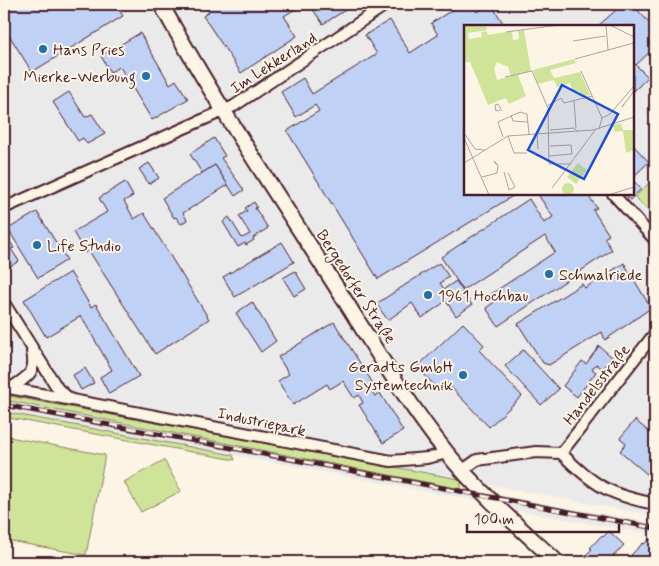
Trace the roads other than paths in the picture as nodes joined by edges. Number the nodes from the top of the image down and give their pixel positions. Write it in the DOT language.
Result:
graph roads {
  1 [pos="161,4"];
  2 [pos="387,4"];
  3 [pos="224,111"];
  4 [pos="613,195"];
  5 [pos="4,208"];
  6 [pos="655,240"];
  7 [pos="4,303"];
  8 [pos="655,333"];
  9 [pos="31,347"];
  10 [pos="8,387"];
  11 [pos="70,400"];
  12 [pos="448,453"];
  13 [pos="561,453"];
  14 [pos="463,470"];
  15 [pos="655,504"];
  16 [pos="557,562"];
  1 -- 3 [label="street, Bergedorfer Straße"];
  2 -- 3 [label="street, Im Lekkerland"];
  3 -- 5 [label="street"];
  3 -- 12 [label="street, Bergedorfer Straße"];
  4 -- 6 [label="street"];
  7 -- 9 [label="street"];
  8 -- 13 [label="street, Handelsstraße"];
  9 -- 10 [label="street, Industriepark"];
  9 -- 11 [label="street"];
  10 -- 11 [label="street, Industriepark"];
  11 -- 12 [label="street, Industriepark"];
  12 -- 14 [label="street, Bergedorfer Straße"];
  13 -- 14 [label="street"];
  13 -- 15 [label="street"];
  14 -- 16 [label="street, Bergedorfer Straße"];
}
